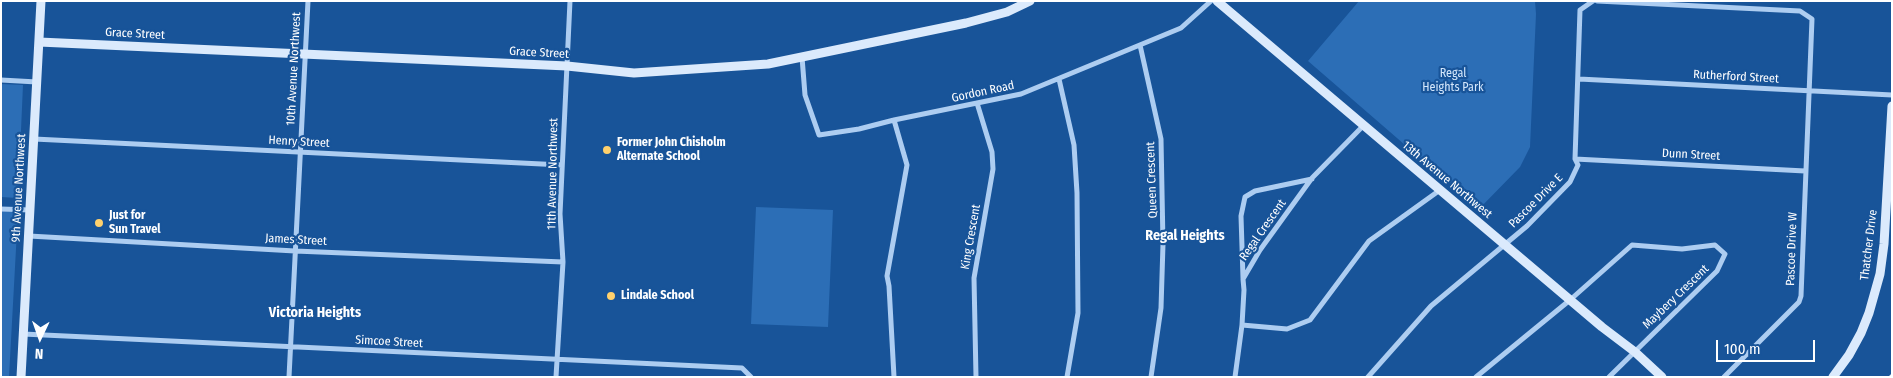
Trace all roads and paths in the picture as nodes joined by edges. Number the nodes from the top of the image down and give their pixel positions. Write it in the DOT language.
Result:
graph roads {
  1 [pos="41,1"];
  2 [pos="308,1"];
  3 [pos="570,1"];
  4 [pos="1030,1"];
  5 [pos="1212,1"];
  6 [pos="1217,1"];
  7 [pos="1595,1"];
  8 [pos="39,42"];
  9 [pos="1140,44"];
  10 [pos="305,55"];
  11 [pos="802,57"];
  12 [pos="567,66"];
  13 [pos="1060,79"];
  14 [pos="1578,79"];
  15 [pos="1,80"];
  16 [pos="37,82"];
  17 [pos="1809,91"];
  18 [pos="1892,95"];
  19 [pos="977,104"];
  20 [pos="1892,106"];
  21 [pos="894,120"];
  22 [pos="1364,126"];
  23 [pos="34,139"];
  24 [pos="300,152"];
  25 [pos="1575,159"];
  26 [pos="562,165"];
  27 [pos="1805,171"];
  28 [pos="1312,178"];
  29 [pos="1440,190"];
  30 [pos="1,209"];
  31 [pos="30,210"];
  32 [pos="29,236"];
  33 [pos="1505,245"];
  34 [pos="296,250"];
  35 [pos="564,262"];
  36 [pos="1243,279"];
  37 [pos="1570,300"];
  38 [pos="1242,325"];
  39 [pos="23,334"];
  40 [pos="291,348"];
  41 [pos="1634,352"];
  42 [pos="557,360"];
  43 [pos="21,377"];
  44 [pos="289,377"];
  45 [pos="556,377"];
  46 [pos="751,377"];
  47 [pos="894,377"];
  48 [pos="976,377"];
  49 [pos="1067,377"];
  50 [pos="1151,377"];
  51 [pos="1235,377"];
  52 [pos="1368,377"];
  53 [pos="1476,377"];
  54 [pos="1609,377"];
  55 [pos="1662,377"];
  56 [pos="1724,377"];
  57 [pos="1833,377"];
  1 -- 8 [label="street, 9th Avenue Northwest"];
  2 -- 10 [label="street, 10th Avenue Northwest"];
  3 -- 12 [label="street, 11th Avenue Northwest"];
  4 -- 11 [label="street, Grace Street"];
  5 -- 9 [label="street, Gordon Road"];
  6 -- 22 [label="street, 13th Avenue Northwest"];
  7 -- 14 [label="street, Pascoe Drive E"];
  7 -- 17 [label="street, Pascoe Drive W"];
  8 -- 10 [label="street, Grace Street"];
  8 -- 16 [label="street, 9th Avenue Northwest"];
  9 -- 13 [label="street, Gordon Road"];
  9 -- 50 [label="street, Queen Crescent"];
  10 -- 12 [label="street, Grace Street"];
  10 -- 24 [label="street, 10th Avenue Northwest"];
  11 -- 12 [label="street, Grace Street"];
  11 -- 21 [label="street, Gordon Road"];
  12 -- 26 [label="street, 11th Avenue Northwest"];
  13 -- 19 [label="street, Gordon Road"];
  13 -- 49 [label="street"];
  14 -- 17 [label="street, Rutherford Street"];
  14 -- 25 [label="street, Pascoe Drive E"];
  15 -- 16 [label="street"];
  16 -- 23 [label="street, 9th Avenue Northwest"];
  17 -- 18 [label="street, Rutherford Street"];
  17 -- 27 [label="street, Pascoe Drive W"];
  19 -- 21 [label="street, Gordon Road"];
  19 -- 48 [label="street, King Crescent"];
  20 -- 57 [label="street, Thatcher Drive"];
  21 -- 47 [label="street"];
  22 -- 28 [label="street, Regal Crescent"];
  22 -- 29 [label="street, 13th Avenue Northwest"];
  23 -- 24 [label="street, Henry Street"];
  23 -- 31 [label="street, 9th Avenue Northwest"];
  24 -- 26 [label="street, Henry Street"];
  24 -- 34 [label="street, 10th Avenue Northwest"];
  25 -- 27 [label="street, Dunn Street"];
  25 -- 33 [label="street, Pascoe Drive E"];
  26 -- 35 [label="street, 11th Avenue Northwest"];
  27 -- 56 [label="street, Pascoe Drive W"];
  28 -- 36 [label="street, Regal Crescent"];
  28 -- 36 [label="street"];
  29 -- 33 [label="street, 13th Avenue Northwest"];
  29 -- 38 [label="street"];
  30 -- 31 [label="street"];
  31 -- 32 [label="street, 9th Avenue Northwest"];
  32 -- 34 [label="street, James Street"];
  32 -- 39 [label="street, 9th Avenue Northwest"];
  33 -- 37 [label="street, 13th Avenue Northwest"];
  33 -- 52 [label="street"];
  34 -- 35 [label="street, James Street"];
  34 -- 40 [label="street, 10th Avenue Northwest"];
  35 -- 42 [label="street, 11th Avenue Northwest"];
  36 -- 38 [label="street, Regal Crescent"];
  37 -- 41 [label="street, 13th Avenue Northwest"];
  37 -- 41 [label="street, Maybery Crescent"];
  37 -- 53 [label="street"];
  38 -- 51 [label="street, Regal Crescent"];
  39 -- 40 [label="street, Simcoe Street"];
  39 -- 43 [label="street, 9th Avenue Northwest"];
  40 -- 42 [label="street, Simcoe Street"];
  40 -- 44 [label="street, 10th Avenue Northwest"];
  41 -- 54 [label="street"];
  41 -- 55 [label="street, 13th Avenue Northwest"];
  42 -- 45 [label="street, 11th Avenue Northwest"];
  42 -- 46 [label="street, Simcoe Street"];
}
